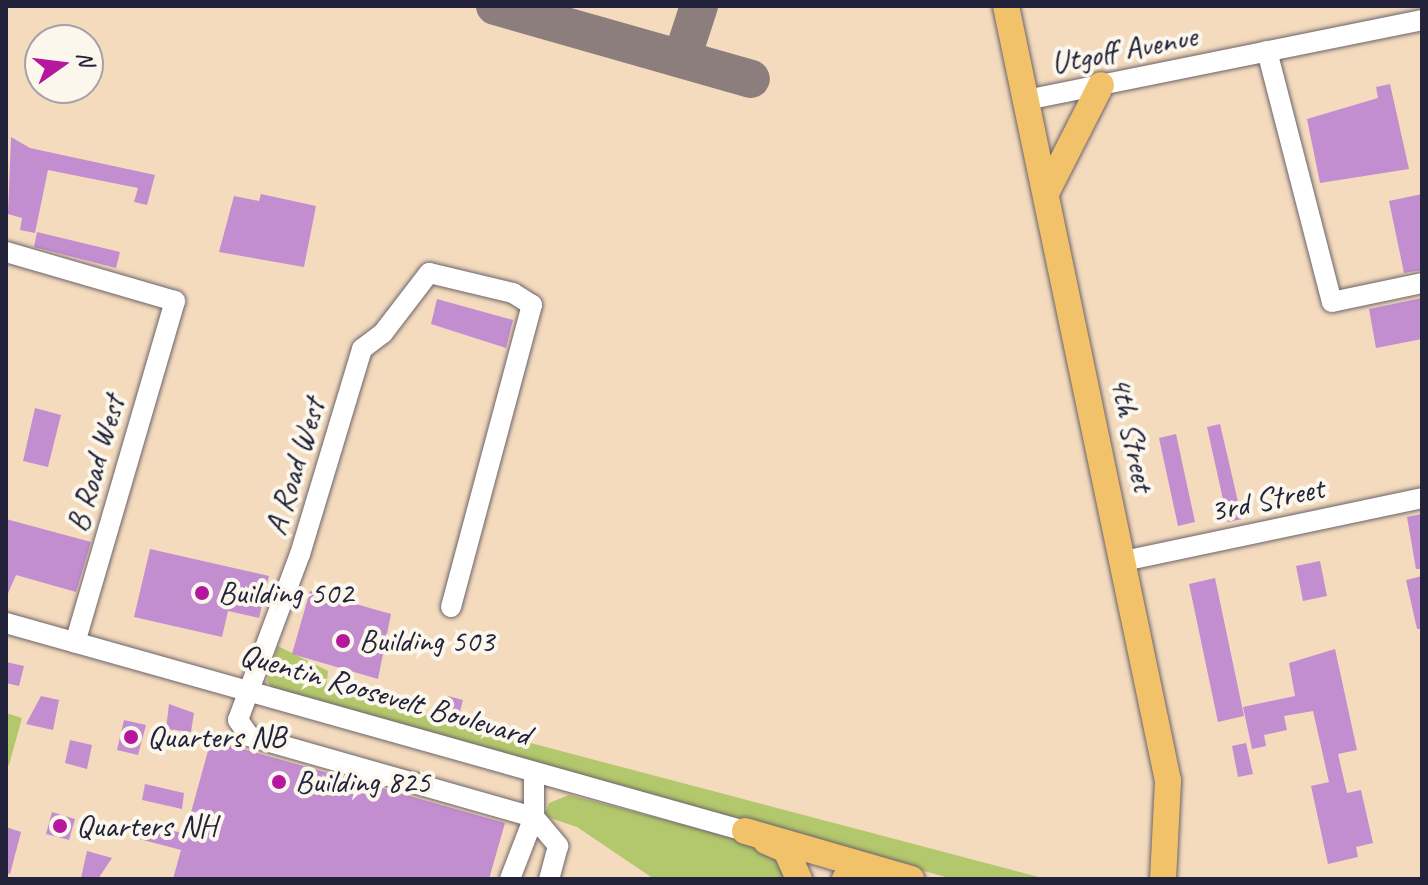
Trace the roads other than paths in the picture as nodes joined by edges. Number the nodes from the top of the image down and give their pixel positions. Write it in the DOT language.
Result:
graph roads {
  1 [pos="1006,6"];
  2 [pos="1422,20"];
  3 [pos="1267,51"];
  4 [pos="1101,85"];
  5 [pos="1026,100"];
  6 [pos="1046,193"];
  7 [pos="6,252"];
  8 [pos="1422,283"];
  9 [pos="1422,498"];
  10 [pos="1124,561"];
  11 [pos="451,607"];
  12 [pos="6,623"];
  13 [pos="75,643"];
  14 [pos="247,691"];
  15 [pos="534,772"];
  16 [pos="534,817"];
  17 [pos="745,831"];
  18 [pos="902,876"];
  19 [pos="510,879"];
  20 [pos="549,879"];
  21 [pos="799,879"];
  22 [pos="845,879"];
  23 [pos="1163,879"];
  1 -- 5 [label="main road, 4th Street"];
  2 -- 3 [label="street, Utgoff Avenue"];
  3 -- 4 [label="street, Utgoff Avenue"];
  3 -- 8 [label="street"];
  4 -- 5 [label="street, Utgoff Avenue"];
  4 -- 6 [label="main road"];
  5 -- 6 [label="main road, 4th Street"];
  6 -- 10 [label="main road, 4th Street"];
  7 -- 13 [label="street, B Road West"];
  9 -- 10 [label="street, 3rd Street"];
  10 -- 23 [label="main road, 4th Street"];
  11 -- 14 [label="street, A Road West"];
  12 -- 13 [label="street, Quentin Roosevelt Boulevard"];
  13 -- 14 [label="street, Quentin Roosevelt Boulevard"];
  14 -- 15 [label="street, Quentin Roosevelt Boulevard"];
  14 -- 16 [label="street, A Road West"];
  15 -- 16 [label="street"];
  15 -- 17 [label="street, Quentin Roosevelt Boulevard"];
  16 -- 19 [label="street"];
  16 -- 20 [label="street"];
  17 -- 18 [label="main road"];
  17 -- 21 [label="main road"];
  18 -- 22 [label="main road"];
}
